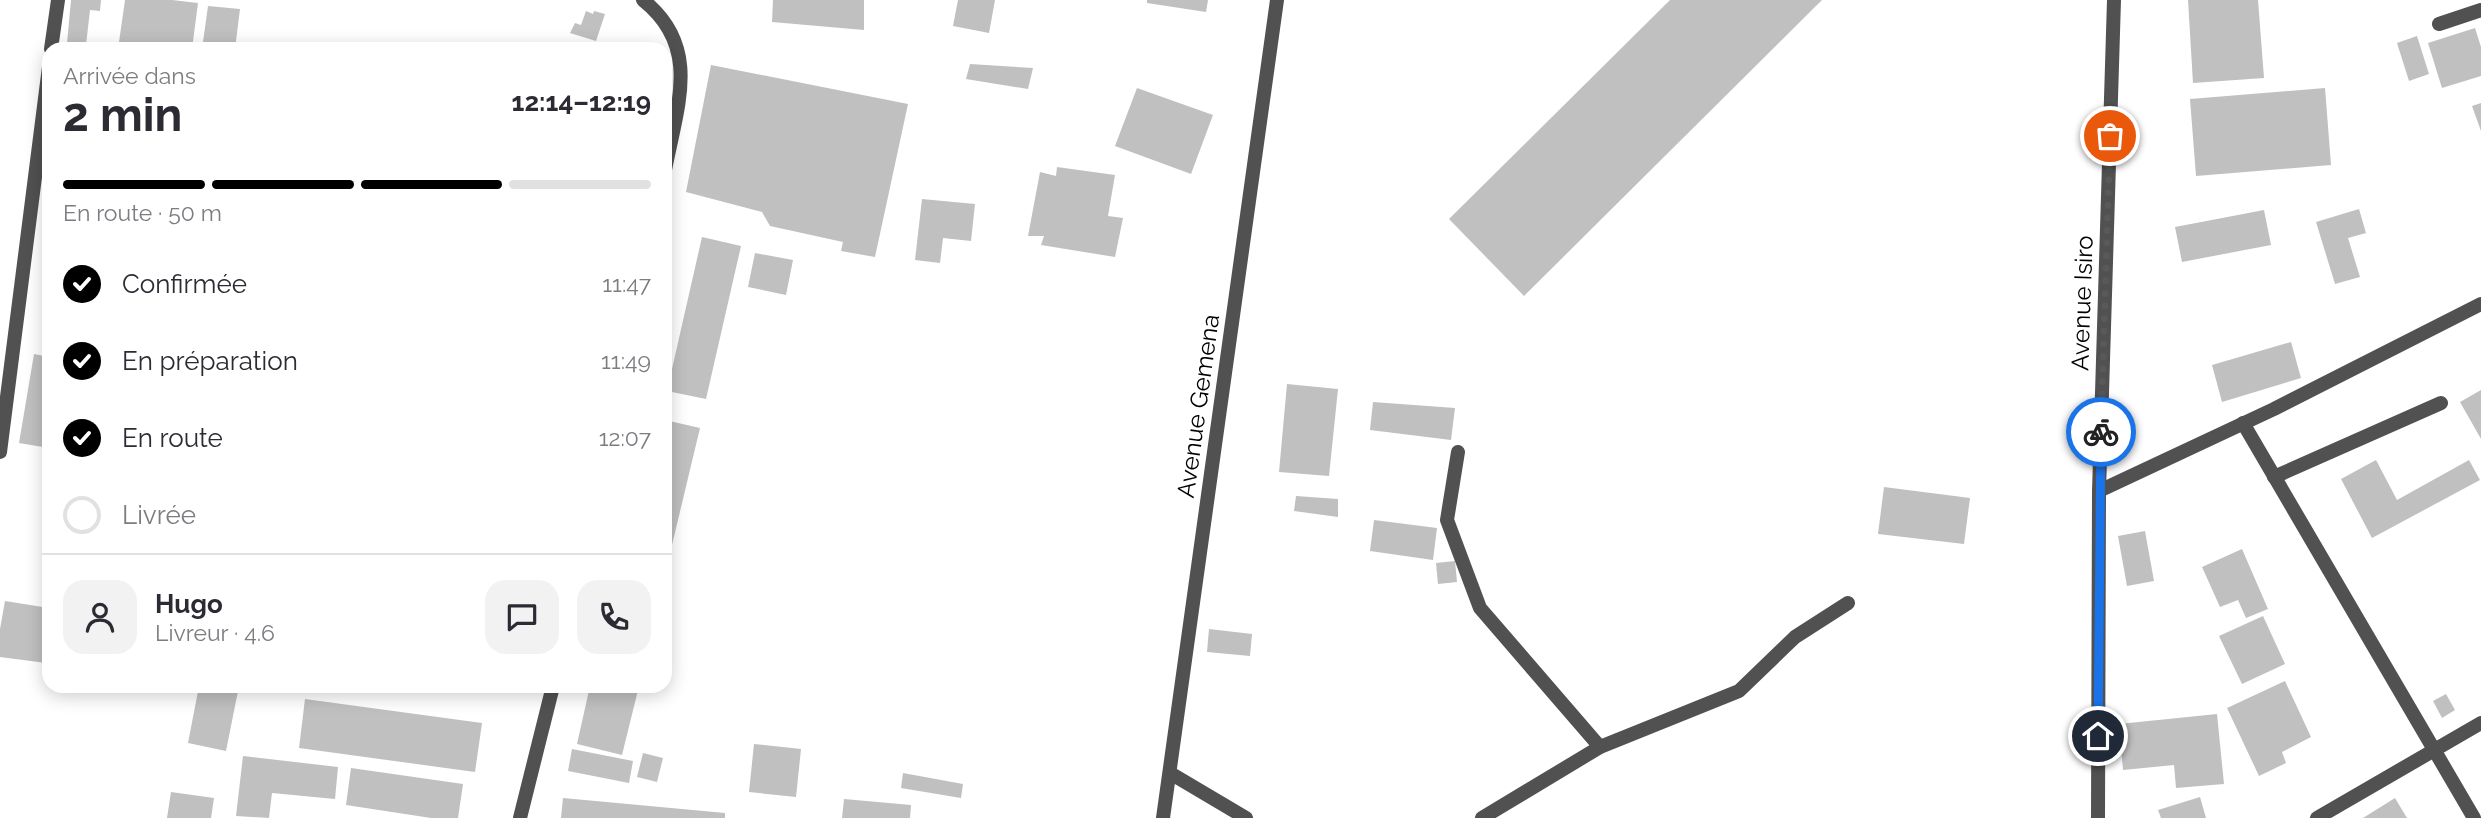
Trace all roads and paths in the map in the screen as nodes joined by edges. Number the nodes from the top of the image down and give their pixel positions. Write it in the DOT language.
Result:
graph roads {
  1 [pos="58,0"];
  2 [pos="643,0"];
  3 [pos="1277,0"];
  4 [pos="2114,0"];
  5 [pos="2481,10"];
  6 [pos="2439,24"];
  7 [pos="52,42"];
  8 [pos="42,122"];
  9 [pos="672,131"];
  10 [pos="2481,304"];
  11 [pos="2441,403"];
  12 [pos="2243,423"];
  13 [pos="0,452"];
  14 [pos="1458,452"];
  15 [pos="2274,477"];
  16 [pos="2099,491"];
  17 [pos="1847,603"];
  18 [pos="551,693"];
  19 [pos="2481,723"];
  20 [pos="1600,747"];
  21 [pos="2434,748"];
  22 [pos="1170,773"];
  23 [pos="520,818"];
  24 [pos="1163,818"];
  25 [pos="1245,818"];
  26 [pos="1482,818"];
  27 [pos="2098,818"];
  28 [pos="2317,818"];
  29 [pos="2474,818"];
  1 -- 7 [label="street"];
  2 -- 9 [label="street"];
  3 -- 22 [label="street, Avenue Gemena"];
  4 -- 16 [label="street, Avenue Isiro"];
  5 -- 6 [label="street"];
  8 -- 13 [label="street"];
  10 -- 12 [label="street"];
  11 -- 15 [label="street"];
  12 -- 15 [label="street"];
  12 -- 16 [label="street"];
  14 -- 20 [label="street"];
  15 -- 21 [label="street"];
  16 -- 27 [label="street, Avenue Isiro"];
  17 -- 20 [label="street"];
  18 -- 23 [label="street"];
  19 -- 21 [label="street"];
  20 -- 26 [label="street"];
  21 -- 28 [label="street"];
  21 -- 29 [label="street"];
  22 -- 24 [label="street, Avenue Gemena"];
  22 -- 25 [label="street"];
}
